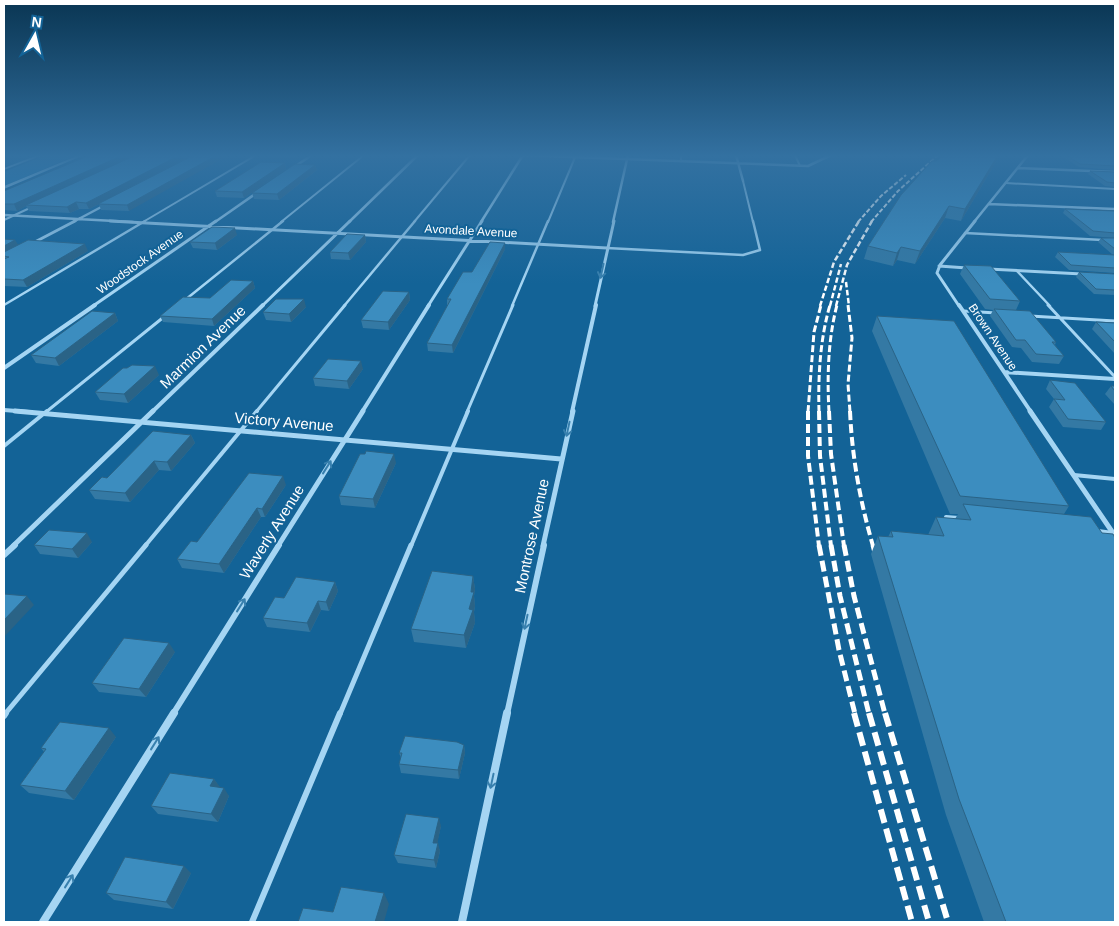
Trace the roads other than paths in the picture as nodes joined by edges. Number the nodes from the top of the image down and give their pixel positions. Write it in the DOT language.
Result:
graph roads {
  1 [pos="183,198"];
  2 [pos="249,198"];
  3 [pos="311,198"];
  4 [pos="373,198"];
  5 [pos="434,198"];
  6 [pos="495,198"];
  7 [pos="557,198"];
  8 [pos="618,198"];
  9 [pos="747,198"];
  10 [pos="994,198"];
  11 [pos="113,200"];
  12 [pos="40,203"];
  13 [pos="989,204"];
  14 [pos="1115,209"];
  15 [pos="4,215"];
  16 [pos="14,215"];
  17 [pos="78,219"];
  18 [pos="4,220"];
  19 [pos="143,222"];
  20 [pos="210,226"];
  21 [pos="273,229"];
  22 [pos="337,233"];
  23 [pos="965,233"];
  24 [pos="402,237"];
  25 [pos="1106,240"];
  26 [pos="468,241"];
  27 [pos="538,244"];
  28 [pos="29,245"];
  29 [pos="607,248"];
  30 [pos="939,266"];
  31 [pos="968,268"];
  32 [pos="978,268"];
  33 [pos="1017,271"];
  34 [pos="1086,274"];
  35 [pos="181,303"];
  36 [pos="4,305"];
  37 [pos="964,311"];
  38 [pos="998,313"];
  39 [pos="1024,315"];
  40 [pos="166,316"];
  41 [pos="1060,318"];
  42 [pos="1115,321"];
  43 [pos="4,368"];
  44 [pos="1004,372"];
  45 [pos="1115,378"];
  46 [pos="4,410"];
  47 [pos="44,414"];
  48 [pos="141,422"];
  49 [pos="240,431"];
  50 [pos="344,440"];
  51 [pos="4,446"];
  52 [pos="450,449"];
  53 [pos="561,459"];
  54 [pos="1074,475"];
  55 [pos="1115,479"];
  56 [pos="946,517"];
  57 [pos="965,519"];
  58 [pos="1090,531"];
  59 [pos="1114,535"];
  60 [pos="4,555"];
  61 [pos="4,716"];
  62 [pos="43,922"];
  63 [pos="252,922"];
  64 [pos="462,922"];
  1 -- 19 [label="lane"];
  2 -- 20 [label="street, Woodstock Avenue"];
  3 -- 21 [label="lane"];
  4 -- 22 [label="street, Marmion Avenue"];
  5 -- 24 [label="lane"];
  6 -- 26 [label="street, Waverly Avenue"];
  7 -- 27 [label="lane"];
  8 -- 29 [label="street, Montrose Avenue"];
  9 -- 29 [label="lane"];
  10 -- 13 [label="street"];
  11 -- 17 [label="street"];
  12 -- 16 [label="lane"];
  13 -- 14 [label="street"];
  13 -- 23 [label="street"];
  15 -- 16 [label="street, Avondale Avenue"];
  16 -- 17 [label="street, Avondale Avenue"];
  16 -- 18 [label="lane"];
  17 -- 19 [label="street, Avondale Avenue"];
  17 -- 28 [label="street"];
  19 -- 20 [label="street, Avondale Avenue"];
  19 -- 36 [label="lane"];
  20 -- 21 [label="street, Avondale Avenue"];
  20 -- 43 [label="street, Woodstock Avenue"];
  21 -- 22 [label="street, Avondale Avenue"];
  21 -- 35 [label="lane"];
  22 -- 24 [label="street, Avondale Avenue"];
  22 -- 48 [label="street, Marmion Avenue"];
  23 -- 25 [label="lane"];
  23 -- 30 [label="street"];
  24 -- 26 [label="street, Avondale Avenue"];
  24 -- 49 [label="lane"];
  26 -- 27 [label="street, Avondale Avenue"];
  26 -- 50 [label="street, Waverly Avenue"];
  27 -- 29 [label="street, Avondale Avenue"];
  27 -- 52 [label="lane"];
  29 -- 53 [label="street, Montrose Avenue, one-way"];
  30 -- 31 [label="street"];
  30 -- 37 [label="street, Brown Avenue"];
  32 -- 33 [label="street"];
  33 -- 34 [label="street"];
  33 -- 41 [label="lane"];
  37 -- 38 [label="lane"];
  37 -- 44 [label="street, Brown Avenue"];
  39 -- 41 [label="lane"];
  40 -- 47 [label="lane"];
  41 -- 42 [label="lane"];
  41 -- 45 [label="lane"];
  44 -- 45 [label="street"];
  44 -- 54 [label="street, Brown Avenue"];
  46 -- 47 [label="street, Victory Avenue"];
  47 -- 48 [label="street, Victory Avenue"];
  47 -- 51 [label="lane"];
  48 -- 49 [label="street, Victory Avenue"];
  48 -- 60 [label="street, Marmion Avenue"];
  49 -- 50 [label="street, Victory Avenue"];
  49 -- 61 [label="lane"];
  50 -- 52 [label="street, Victory Avenue"];
  62 -- 50 [label="street, Waverly Avenue, one-way"];
  52 -- 53 [label="street, Victory Avenue"];
  52 -- 63 [label="lane"];
  53 -- 64 [label="street, Montrose Avenue, one-way"];
  54 -- 55 [label="lane"];
  54 -- 59 [label="street, Brown Avenue"];
  56 -- 57 [label="lane"];
  58 -- 59 [label="lane"];
}
